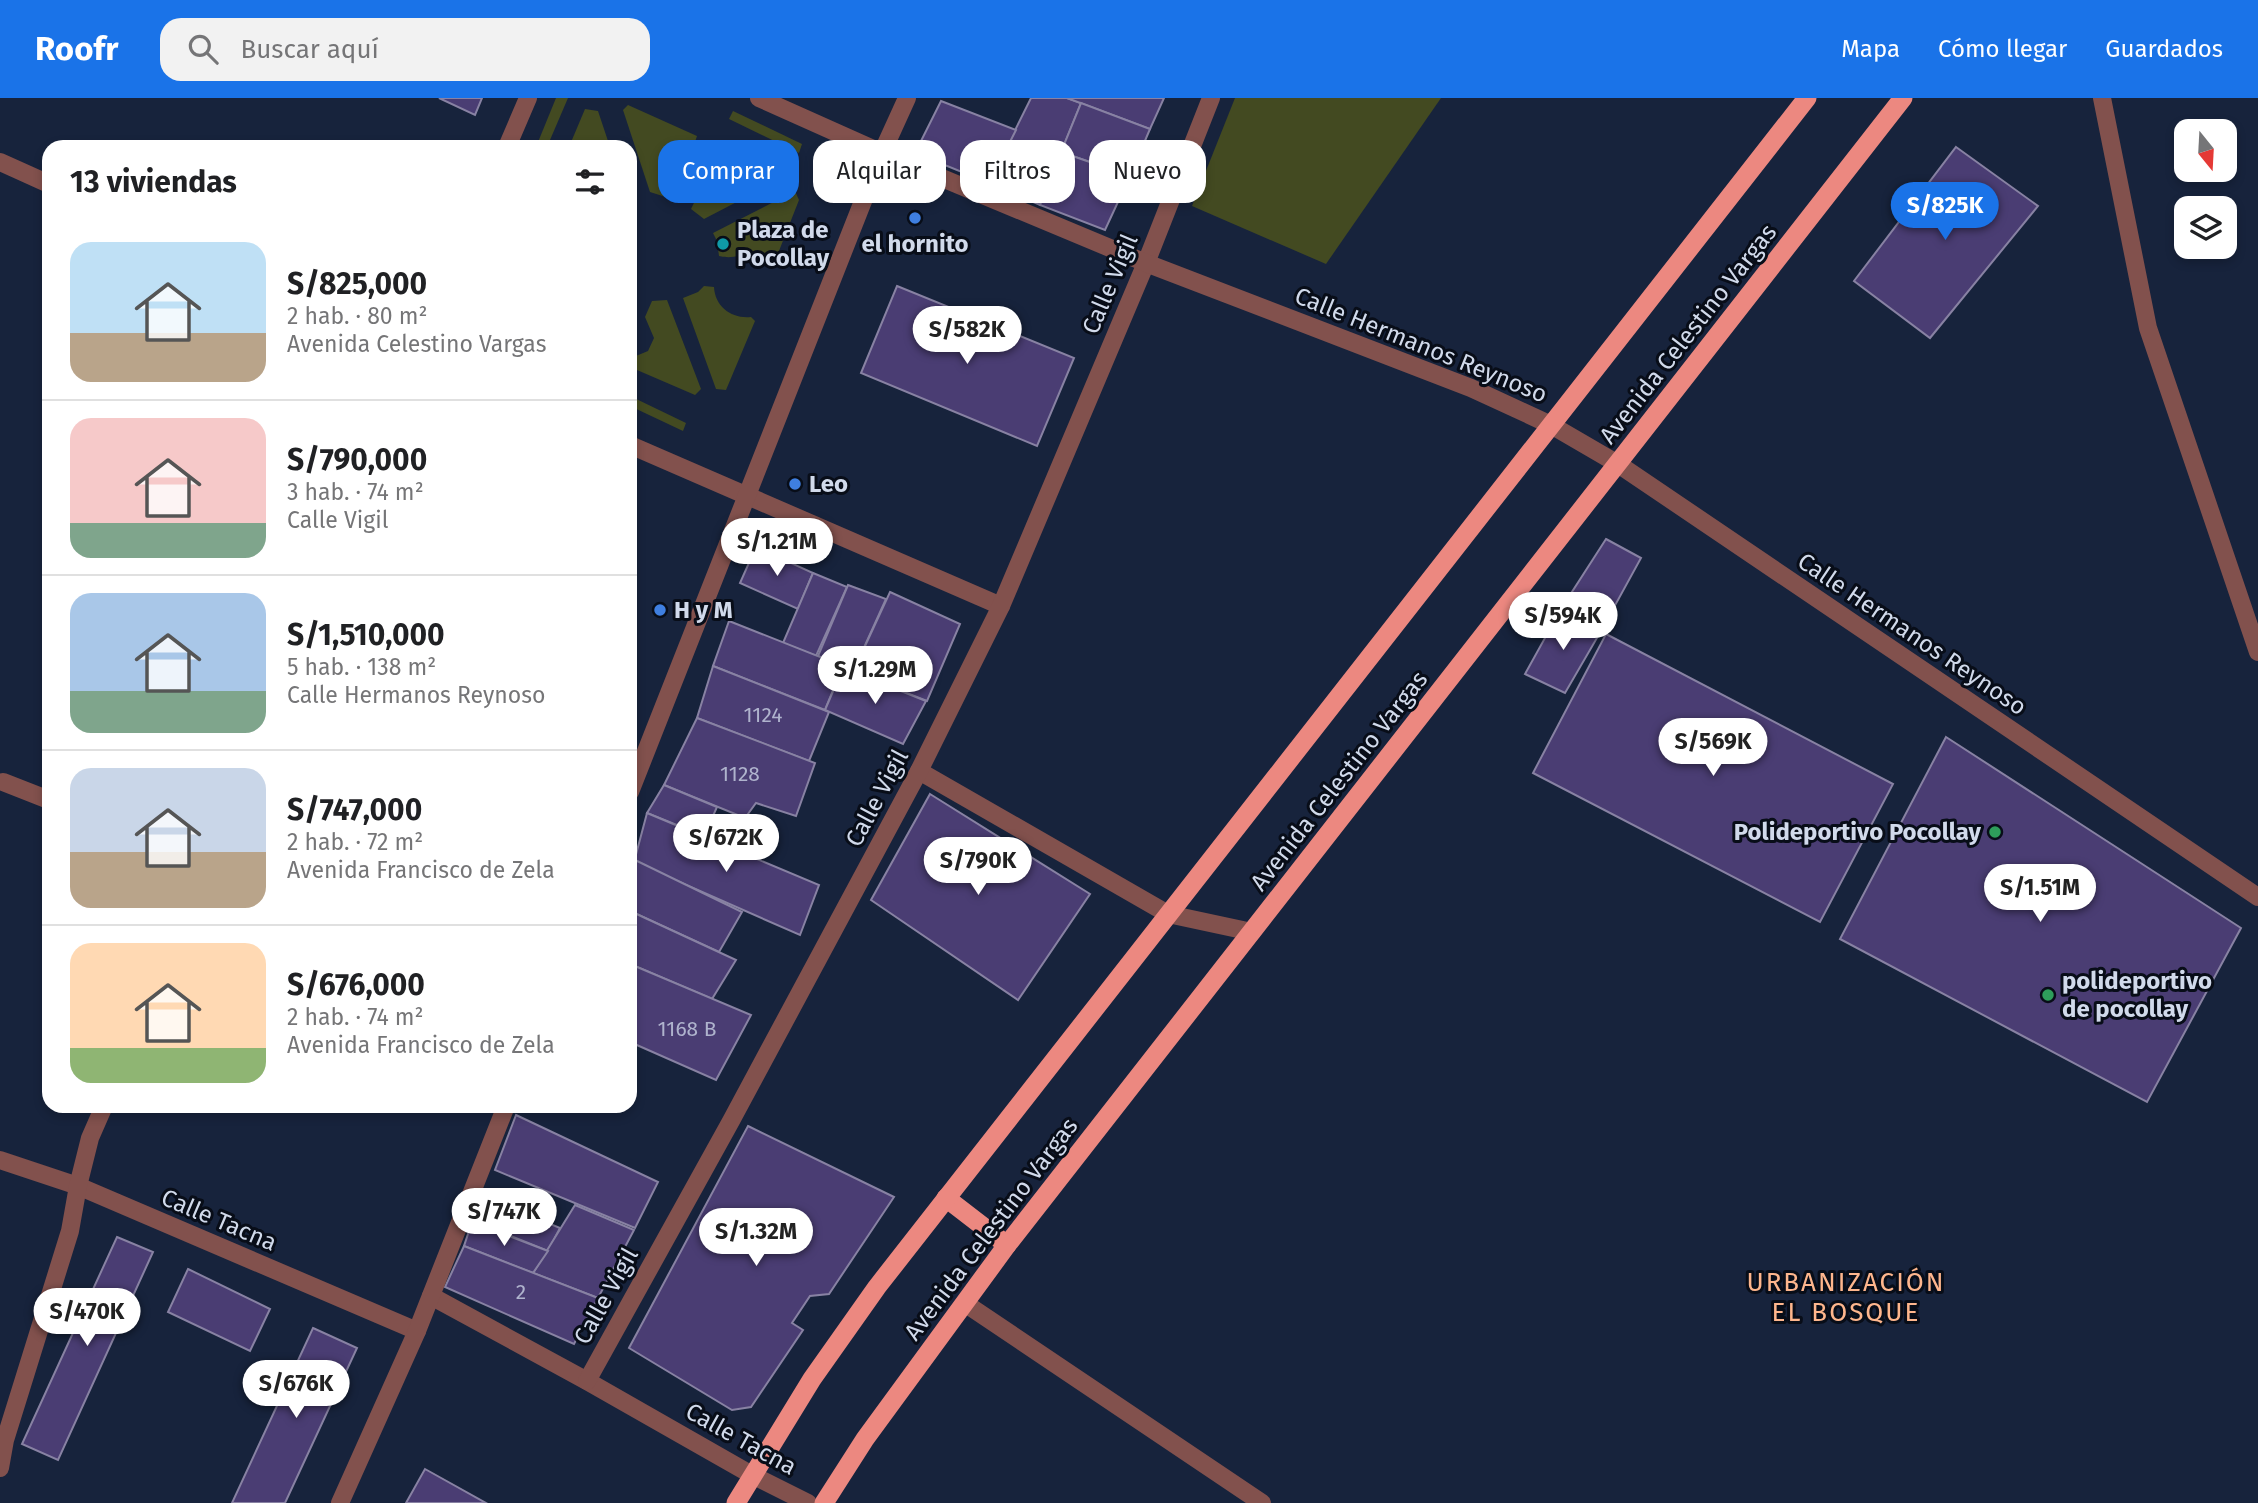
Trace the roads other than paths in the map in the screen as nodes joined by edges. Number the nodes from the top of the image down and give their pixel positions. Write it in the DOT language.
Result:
graph roads {
  1 [pos="528,98"];
  2 [pos="759,98"];
  3 [pos="907,98"];
  4 [pos="1211,98"];
  5 [pos="1807,98"];
  6 [pos="1903,98"];
  7 [pos="2102,98"];
  8 [pos="510,140"];
  9 [pos="853,140"];
  10 [pos="888,140"];
  11 [pos="0,162"];
  12 [pos="946,180"];
  13 [pos="42,181"];
  14 [pos="862,203"];
  15 [pos="1146,263"];
  16 [pos="1551,425"];
  17 [pos="637,448"];
  18 [pos="1618,464"];
  19 [pos="748,495"];
  20 [pos="1001,606"];
  21 [pos="2258,652"];
  22 [pos="919,771"];
  23 [pos="637,774"];
  24 [pos="3,782"];
  25 [pos="42,797"];
  26 [pos="2258,897"];
  27 [pos="1168,914"];
  28 [pos="1252,932"];
  29 [pos="101,1113"];
  30 [pos="503,1113"];
  31 [pos="0,1160"];
  32 [pos="78,1186"];
  33 [pos="946,1198"];
  34 [pos="1007,1245"];
  35 [pos="431,1296"];
  36 [pos="966,1304"];
  37 [pos="417,1331"];
  38 [pos="587,1381"];
  39 [pos="0,1468"];
  40 [pos="752,1475"];
  41 [pos="340,1503"];
  42 [pos="736,1503"];
  43 [pos="808,1503"];
  44 [pos="824,1503"];
  45 [pos="1262,1503"];
  1 -- 8 [label="street"];
  2 -- 9 [label="street, Calle Hermanos Reynoso"];
  3 -- 10 [label="street"];
  4 -- 15 [label="street, Calle Vigil"];
  5 -- 16 [label="highway"];
  6 -- 18 [label="highway, Avenida Celestino Vargas"];
  7 -- 21 [label="street"];
  11 -- 13 [label="street"];
  12 -- 15 [label="street, Calle Hermanos Reynoso"];
  14 -- 19 [label="street"];
  15 -- 16 [label="street, Calle Hermanos Reynoso"];
  15 -- 20 [label="street, Calle Vigil"];
  16 -- 18 [label="street, Calle Hermanos Reynoso"];
  16 -- 27 [label="highway"];
  17 -- 19 [label="street"];
  18 -- 26 [label="street, Calle Hermanos Reynoso"];
  18 -- 28 [label="highway, Avenida Celestino Vargas"];
  19 -- 20 [label="street"];
  19 -- 23 [label="street"];
  20 -- 22 [label="street, Calle Vigil"];
  22 -- 27 [label="street"];
  22 -- 38 [label="street, Calle Vigil"];
  24 -- 25 [label="street"];
  27 -- 28 [label="street"];
  27 -- 33 [label="highway"];
  28 -- 34 [label="highway, Avenida Celestino Vargas"];
  29 -- 32 [label="street"];
  30 -- 35 [label="street"];
  31 -- 32 [label="street, Calle Tacna"];
  32 -- 37 [label="street, Calle Tacna"];
  32 -- 39 [label="street"];
  33 -- 34 [label="highway"];
  33 -- 40 [label="highway"];
  34 -- 36 [label="highway, Avenida Celestino Vargas"];
  35 -- 37 [label="street"];
  35 -- 38 [label="street, Calle Tacna"];
  36 -- 44 [label="highway, Avenida Celestino Vargas"];
  36 -- 45 [label="street"];
  37 -- 41 [label="street"];
  38 -- 40 [label="street, Calle Tacna"];
  40 -- 42 [label="highway"];
  40 -- 43 [label="street, Calle Tacna"];
}
